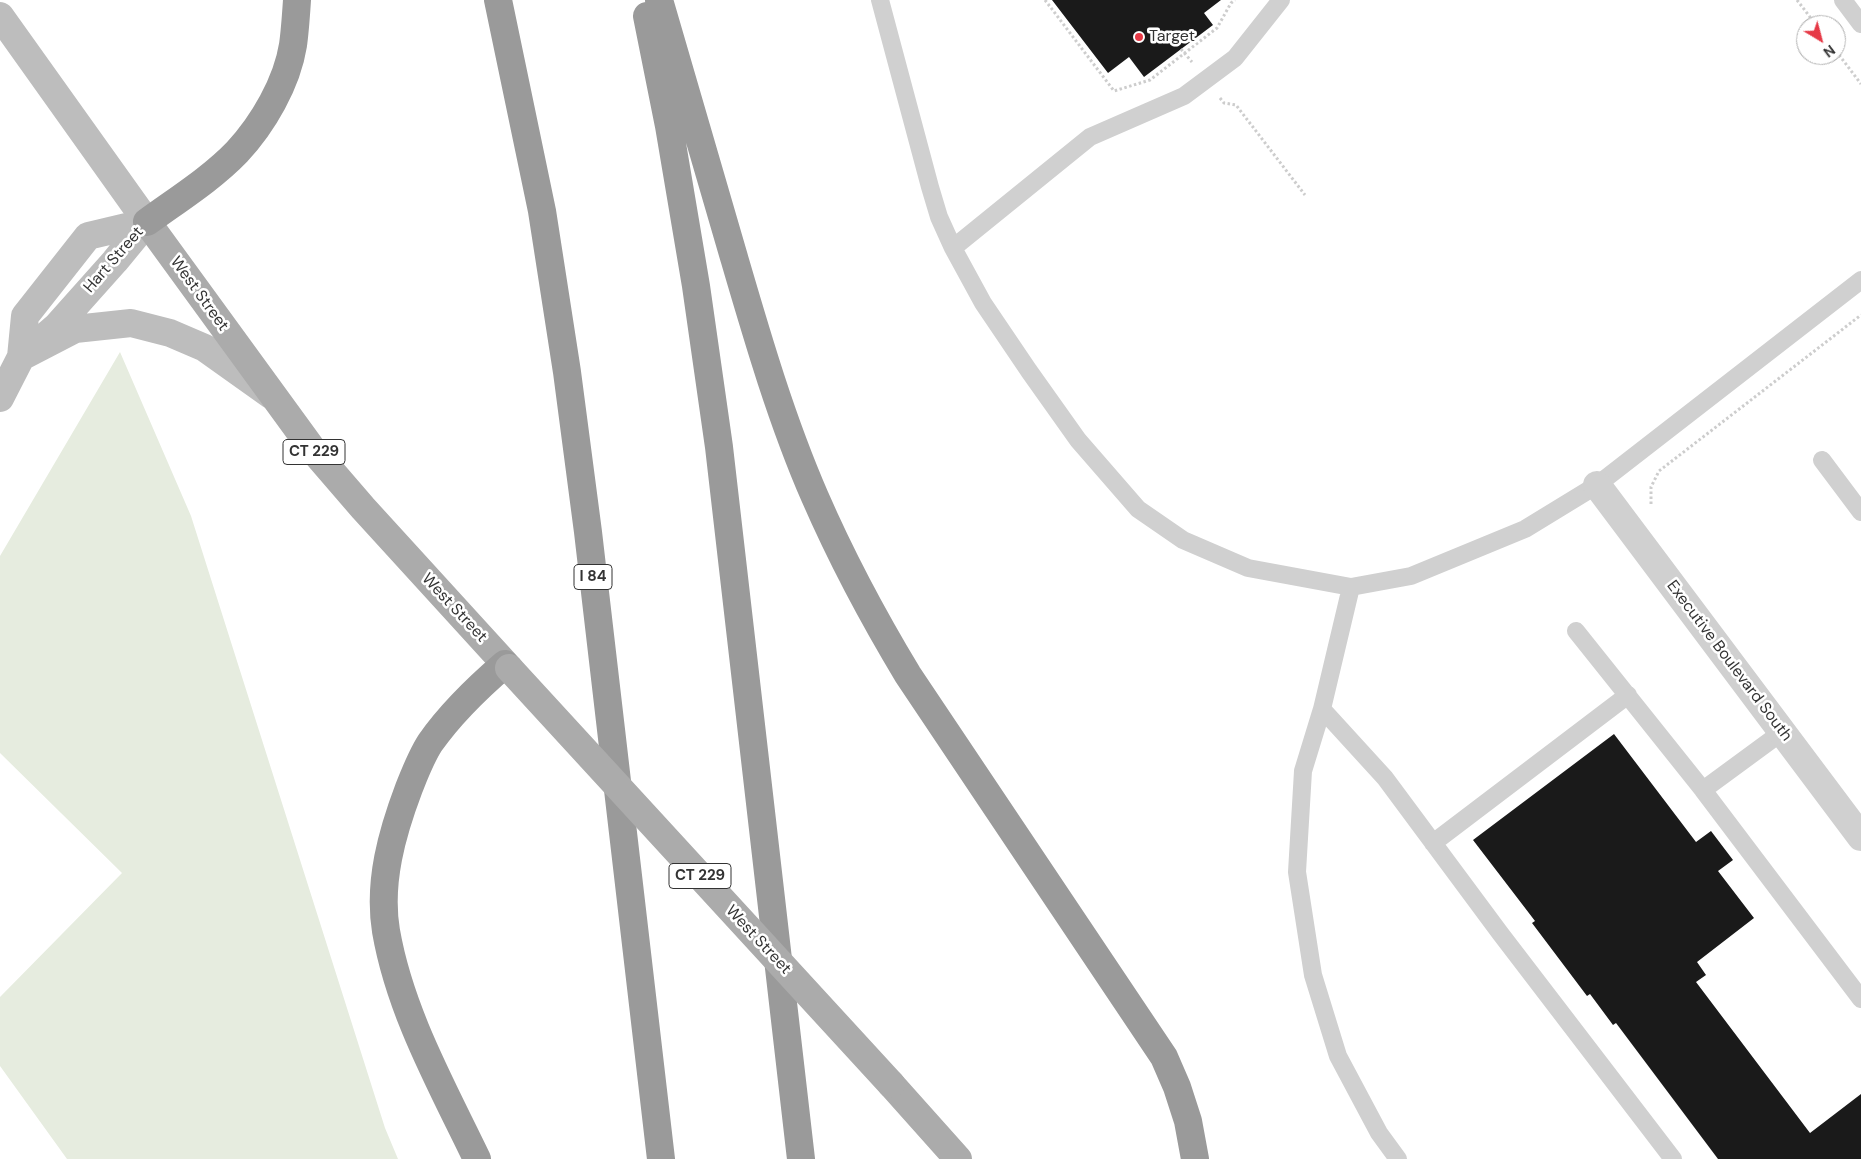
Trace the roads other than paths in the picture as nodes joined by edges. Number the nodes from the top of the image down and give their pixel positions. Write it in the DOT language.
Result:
graph roads {
  1 [pos="297,0"];
  2 [pos="498,0"];
  3 [pos="644,0"];
  4 [pos="659,0"];
  5 [pos="880,0"];
  6 [pos="1281,0"];
  7 [pos="1843,0"];
  8 [pos="0,16"];
  9 [pos="1861,24"];
  10 [pos="147,222"];
  11 [pos="953,248"];
  12 [pos="1861,280"];
  13 [pos="22,357"];
  14 [pos="0,398"];
  15 [pos="274,398"];
  16 [pos="1822,460"];
  17 [pos="1597,485"];
  18 [pos="1861,512"];
  19 [pos="1351,587"];
  20 [pos="1576,631"];
  21 [pos="507,666"];
  22 [pos="1628,695"];
  23 [pos="1322,709"];
  24 [pos="1782,732"];
  25 [pos="1703,790"];
  26 [pos="1861,837"];
  27 [pos="1433,842"];
  28 [pos="1861,999"];
  29 [pos="477,1159"];
  30 [pos="661,1159"];
  31 [pos="801,1159"];
  32 [pos="958,1159"];
  33 [pos="1195,1159"];
  34 [pos="1398,1159"];
  35 [pos="1673,1159"];
  1 -- 10 [label="highway"];
  2 -- 30 [label="highway, I 84"];
  3 -- 31 [label="highway"];
  4 -- 33 [label="highway"];
  5 -- 11 [label="lane"];
  6 -- 11 [label="lane"];
  7 -- 9 [label="lane"];
  8 -- 10 [label="street, West Street"];
  10 -- 13 [label="street, Hart Street"];
  10 -- 13 [label="street, Hart Street"];
  10 -- 15 [label="main road, West Street / CT 229"];
  11 -- 19 [label="lane"];
  12 -- 17 [label="lane"];
  13 -- 14 [label="street, Hart Street"];
  13 -- 15 [label="street"];
  15 -- 21 [label="main road, West Street / CT 229"];
  16 -- 18 [label="lane"];
  17 -- 19 [label="lane"];
  17 -- 24 [label="street, Executive Boulevard South"];
  19 -- 23 [label="lane"];
  20 -- 22 [label="lane"];
  21 -- 29 [label="highway"];
  21 -- 32 [label="main road, West Street / CT 229, bridge"];
  22 -- 25 [label="lane"];
  22 -- 27 [label="lane"];
  23 -- 27 [label="lane"];
  23 -- 34 [label="lane"];
  24 -- 25 [label="lane"];
  24 -- 26 [label="street, Executive Boulevard South"];
  25 -- 28 [label="lane"];
  27 -- 35 [label="lane"];
}
